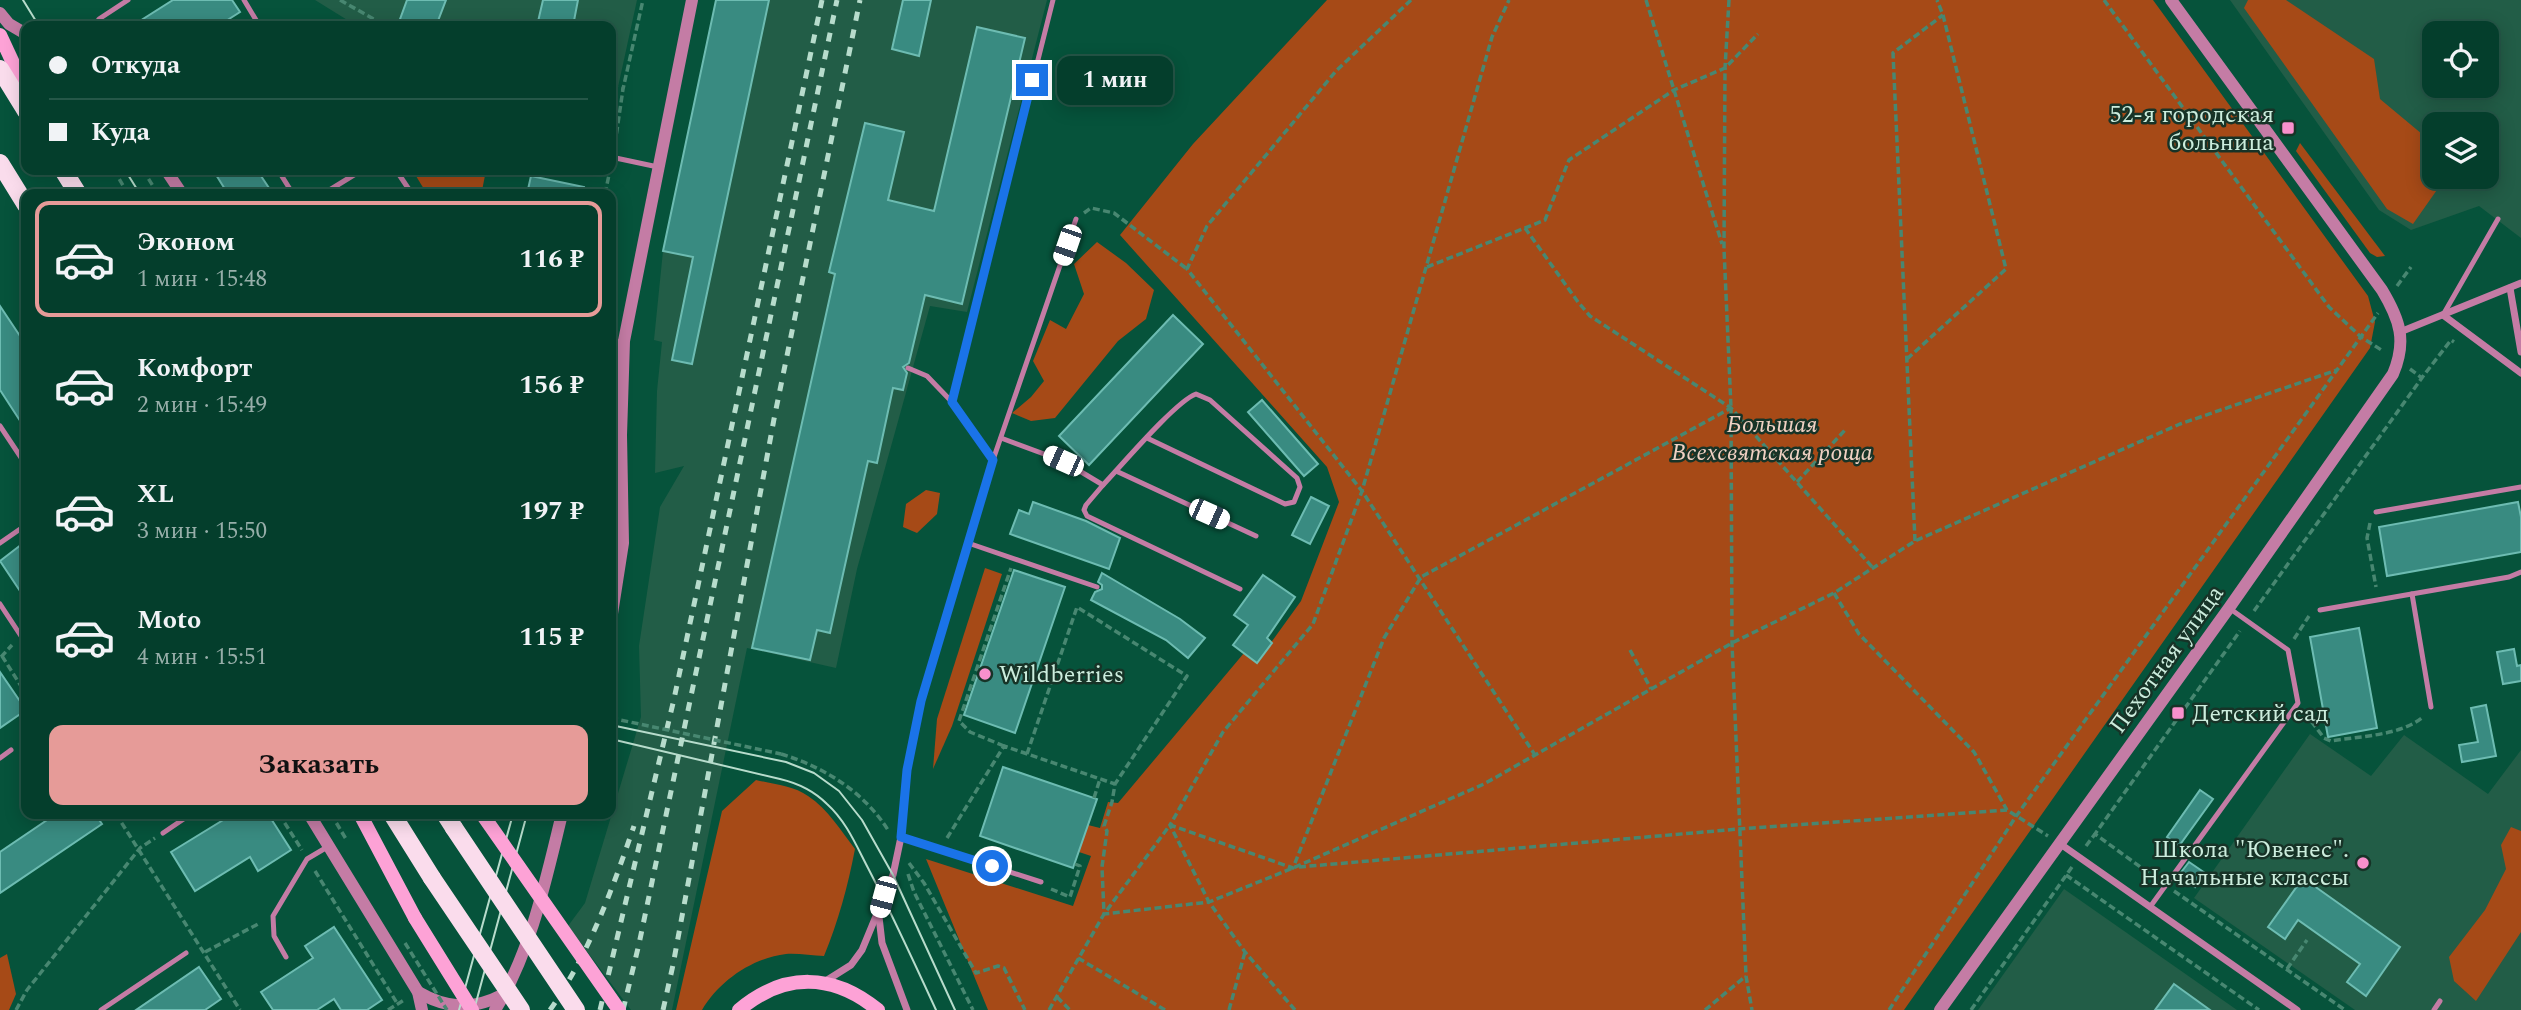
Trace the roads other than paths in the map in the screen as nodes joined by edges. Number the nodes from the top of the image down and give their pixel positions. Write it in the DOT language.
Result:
graph roads {
  1 [pos="128,0"];
  2 [pos="244,0"];
  3 [pos="692,0"];
  4 [pos="1052,0"];
  5 [pos="2171,0"];
  6 [pos="0,13"];
  7 [pos="98,21"];
  8 [pos="257,21"];
  9 [pos="21,31"];
  10 [pos="0,35"];
  11 [pos="0,69"];
  12 [pos="21,80"];
  13 [pos="21,103"];
  14 [pos="616,158"];
  15 [pos="657,167"];
  16 [pos="1,168"];
  17 [pos="354,175"];
  18 [pos="331,189"];
  19 [pos="21,198"];
  20 [pos="1076,219"];
  21 [pos="2498,219"];
  22 [pos="2521,283"];
  23 [pos="2510,288"];
  24 [pos="2442,315"];
  25 [pos="2399,327"];
  26 [pos="624,341"];
  27 [pos="2521,352"];
  28 [pos="616,355"];
  29 [pos="908,369"];
  30 [pos="2521,373"];
  31 [pos="952,402"];
  32 [pos="0,426"];
  33 [pos="616,435"];
  34 [pos="1001,438"];
  35 [pos="1147,438"];
  36 [pos="21,458"];
  37 [pos="993,460"];
  38 [pos="1116,471"];
  39 [pos="1103,485"];
  40 [pos="2521,487"];
  41 [pos="2376,512"];
  42 [pos="21,528"];
  43 [pos="1256,536"];
  44 [pos="616,542"];
  45 [pos="0,543"];
  46 [pos="968,543"];
  47 [pos="619,562"];
  48 [pos="2521,572"];
  49 [pos="616,584"];
  50 [pos="1097,587"];
  51 [pos="1240,589"];
  52 [pos="2412,594"];
  53 [pos="0,604"];
  54 [pos="2229,608"];
  55 [pos="2320,610"];
  56 [pos="21,630"];
  57 [pos="2431,707"];
  58 [pos="11,750"];
  59 [pos="0,758"];
  60 [pos="184,819"];
  61 [pos="313,819"];
  62 [pos="363,819"];
  63 [pos="395,819"];
  64 [pos="485,819"];
  65 [pos="561,819"];
  66 [pos="450,821"];
  67 [pos="163,833"];
  68 [pos="901,837"];
  69 [pos="2059,843"];
  70 [pos="329,846"];
  71 [pos="1041,882"];
  72 [pos="2150,907"];
  73 [pos="879,913"];
  74 [pos="186,953"];
  75 [pos="286,957"];
  76 [pos="823,983"];
  77 [pos="418,992"];
  78 [pos="505,993"];
  79 [pos="2440,1000"];
  80 [pos="101,1010"];
  81 [pos="422,1010"];
  82 [pos="472,1010"];
  83 [pos="495,1010"];
  84 [pos="522,1010"];
  85 [pos="576,1010"];
  86 [pos="619,1010"];
  87 [pos="739,1010"];
  88 [pos="878,1010"];
  89 [pos="907,1010"];
  90 [pos="1940,1010"];
  91 [pos="2297,1010"];
  92 [pos="2434,1010"];
  1 -- 7 [label="lane"];
  2 -- 8 [label="lane"];
  3 -- 15 [label="street"];
  4 -- 31 [label="lane"];
  5 -- 25 [label="street"];
  6 -- 9 [label="street"];
  10 -- 12 [label="main road"];
  11 -- 13 [label="main road"];
  14 -- 15 [label="lane"];
  15 -- 26 [label="street"];
  16 -- 19 [label="main road"];
  17 -- 18 [label="lane"];
  20 -- 34 [label="lane"];
  21 -- 24 [label="lane"];
  22 -- 23 [label="street"];
  23 -- 24 [label="street"];
  23 -- 27 [label="street"];
  24 -- 25 [label="street"];
  24 -- 30 [label="street"];
  25 -- 54 [label="street, Пехотная улица"];
  26 -- 28 [label="street"];
  26 -- 33 [label="street"];
  29 -- 31 [label="lane"];
  31 -- 37 [label="lane"];
  32 -- 36 [label="lane"];
  33 -- 47 [label="street"];
  34 -- 37 [label="lane"];
  34 -- 39 [label="lane"];
  35 -- 35 [label="lane"];
  35 -- 38 [label="lane"];
  37 -- 46 [label="street"];
  38 -- 39 [label="lane"];
  38 -- 43 [label="lane"];
  39 -- 51 [label="lane"];
  40 -- 41 [label="lane"];
  42 -- 45 [label="lane"];
  44 -- 47 [label="street"];
  46 -- 50 [label="lane"];
  46 -- 68 [label="street"];
  47 -- 49 [label="street"];
  48 -- 52 [label="lane"];
  52 -- 55 [label="lane"];
  52 -- 57 [label="lane"];
  53 -- 56 [label="lane"];
  54 -- 69 [label="street, Пехотная улица"];
  54 -- 72 [label="lane"];
  58 -- 59 [label="lane"];
  60 -- 67 [label="lane"];
  61 -- 70 [label="street"];
  62 -- 82 [label="main road, bridge"];
  63 -- 84 [label="main road, bridge"];
  64 -- 86 [label="main road, bridge"];
  65 -- 78 [label="street"];
  66 -- 85 [label="main road, bridge"];
  68 -- 71 [label="lane"];
  68 -- 73 [label="street"];
  69 -- 72 [label="street"];
  69 -- 90 [label="street, Пехотная улица"];
  70 -- 75 [label="lane"];
  70 -- 77 [label="street"];
  72 -- 91 [label="street"];
  73 -- 76 [label="street"];
  73 -- 89 [label="street"];
  74 -- 80 [label="lane"];
  76 -- 87 [label="main road"];
  76 -- 88 [label="main road"];
  77 -- 78 [label="street"];
  77 -- 81 [label="street"];
  78 -- 83 [label="street"];
  79 -- 92 [label="lane"];
}
